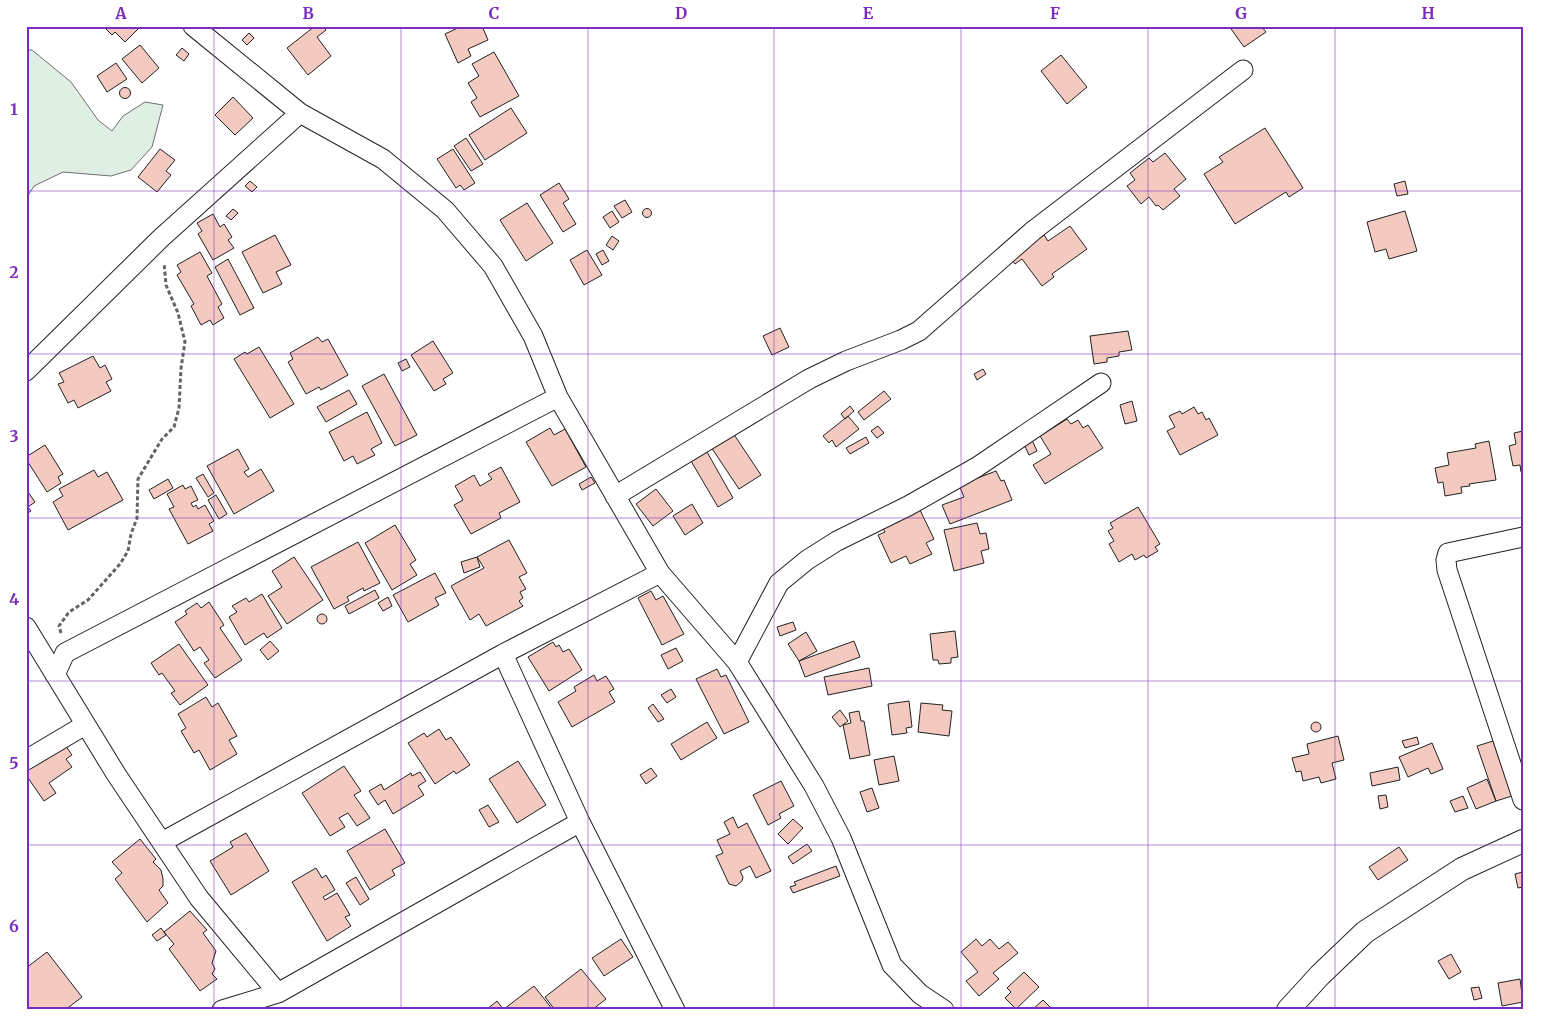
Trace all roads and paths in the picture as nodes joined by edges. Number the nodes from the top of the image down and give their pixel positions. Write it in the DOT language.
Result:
graph roads {
  1 [pos="194,26"];
  2 [pos="1243,70"];
  3 [pos="300,114"];
  4 [pos="161,238"];
  5 [pos="26,371"];
  6 [pos="1101,383"];
  7 [pos="558,398"];
  8 [pos="615,496"];
  9 [pos="1523,538"];
  10 [pos="660,573"];
  11 [pos="26,627"];
  12 [pos="65,653"];
  13 [pos="503,654"];
  14 [pos="737,662"];
  15 [pos="55,675"];
  16 [pos="85,724"];
  17 [pos="26,760"];
  18 [pos="1523,800"];
  19 [pos="580,822"];
  20 [pos="162,842"];
  21 [pos="1523,842"];
  22 [pos="278,993"];
  23 [pos="222,1010"];
  24 [pos="674,1010"];
  25 [pos="944,1010"];
  26 [pos="1288,1010"];
  1 -- 3 [label="street"];
  2 -- 8 [label="street"];
  3 -- 4 [label="street"];
  3 -- 7 [label="street"];
  4 -- 5 [label="street"];
  4 -- 12 [label="path"];
  6 -- 14 [label="street"];
  7 -- 8 [label="street"];
  7 -- 12 [label="street"];
  8 -- 10 [label="street"];
  9 -- 18 [label="street"];
  10 -- 13 [label="street"];
  10 -- 14 [label="street"];
  11 -- 15 [label="street"];
  12 -- 15 [label="street"];
  13 -- 19 [label="street"];
  13 -- 20 [label="street"];
  14 -- 25 [label="street"];
  15 -- 16 [label="street"];
  16 -- 17 [label="street"];
  16 -- 20 [label="street"];
  19 -- 22 [label="street"];
  19 -- 24 [label="street"];
  20 -- 22 [label="street"];
  21 -- 26 [label="street"];
  22 -- 23 [label="street"];
}
